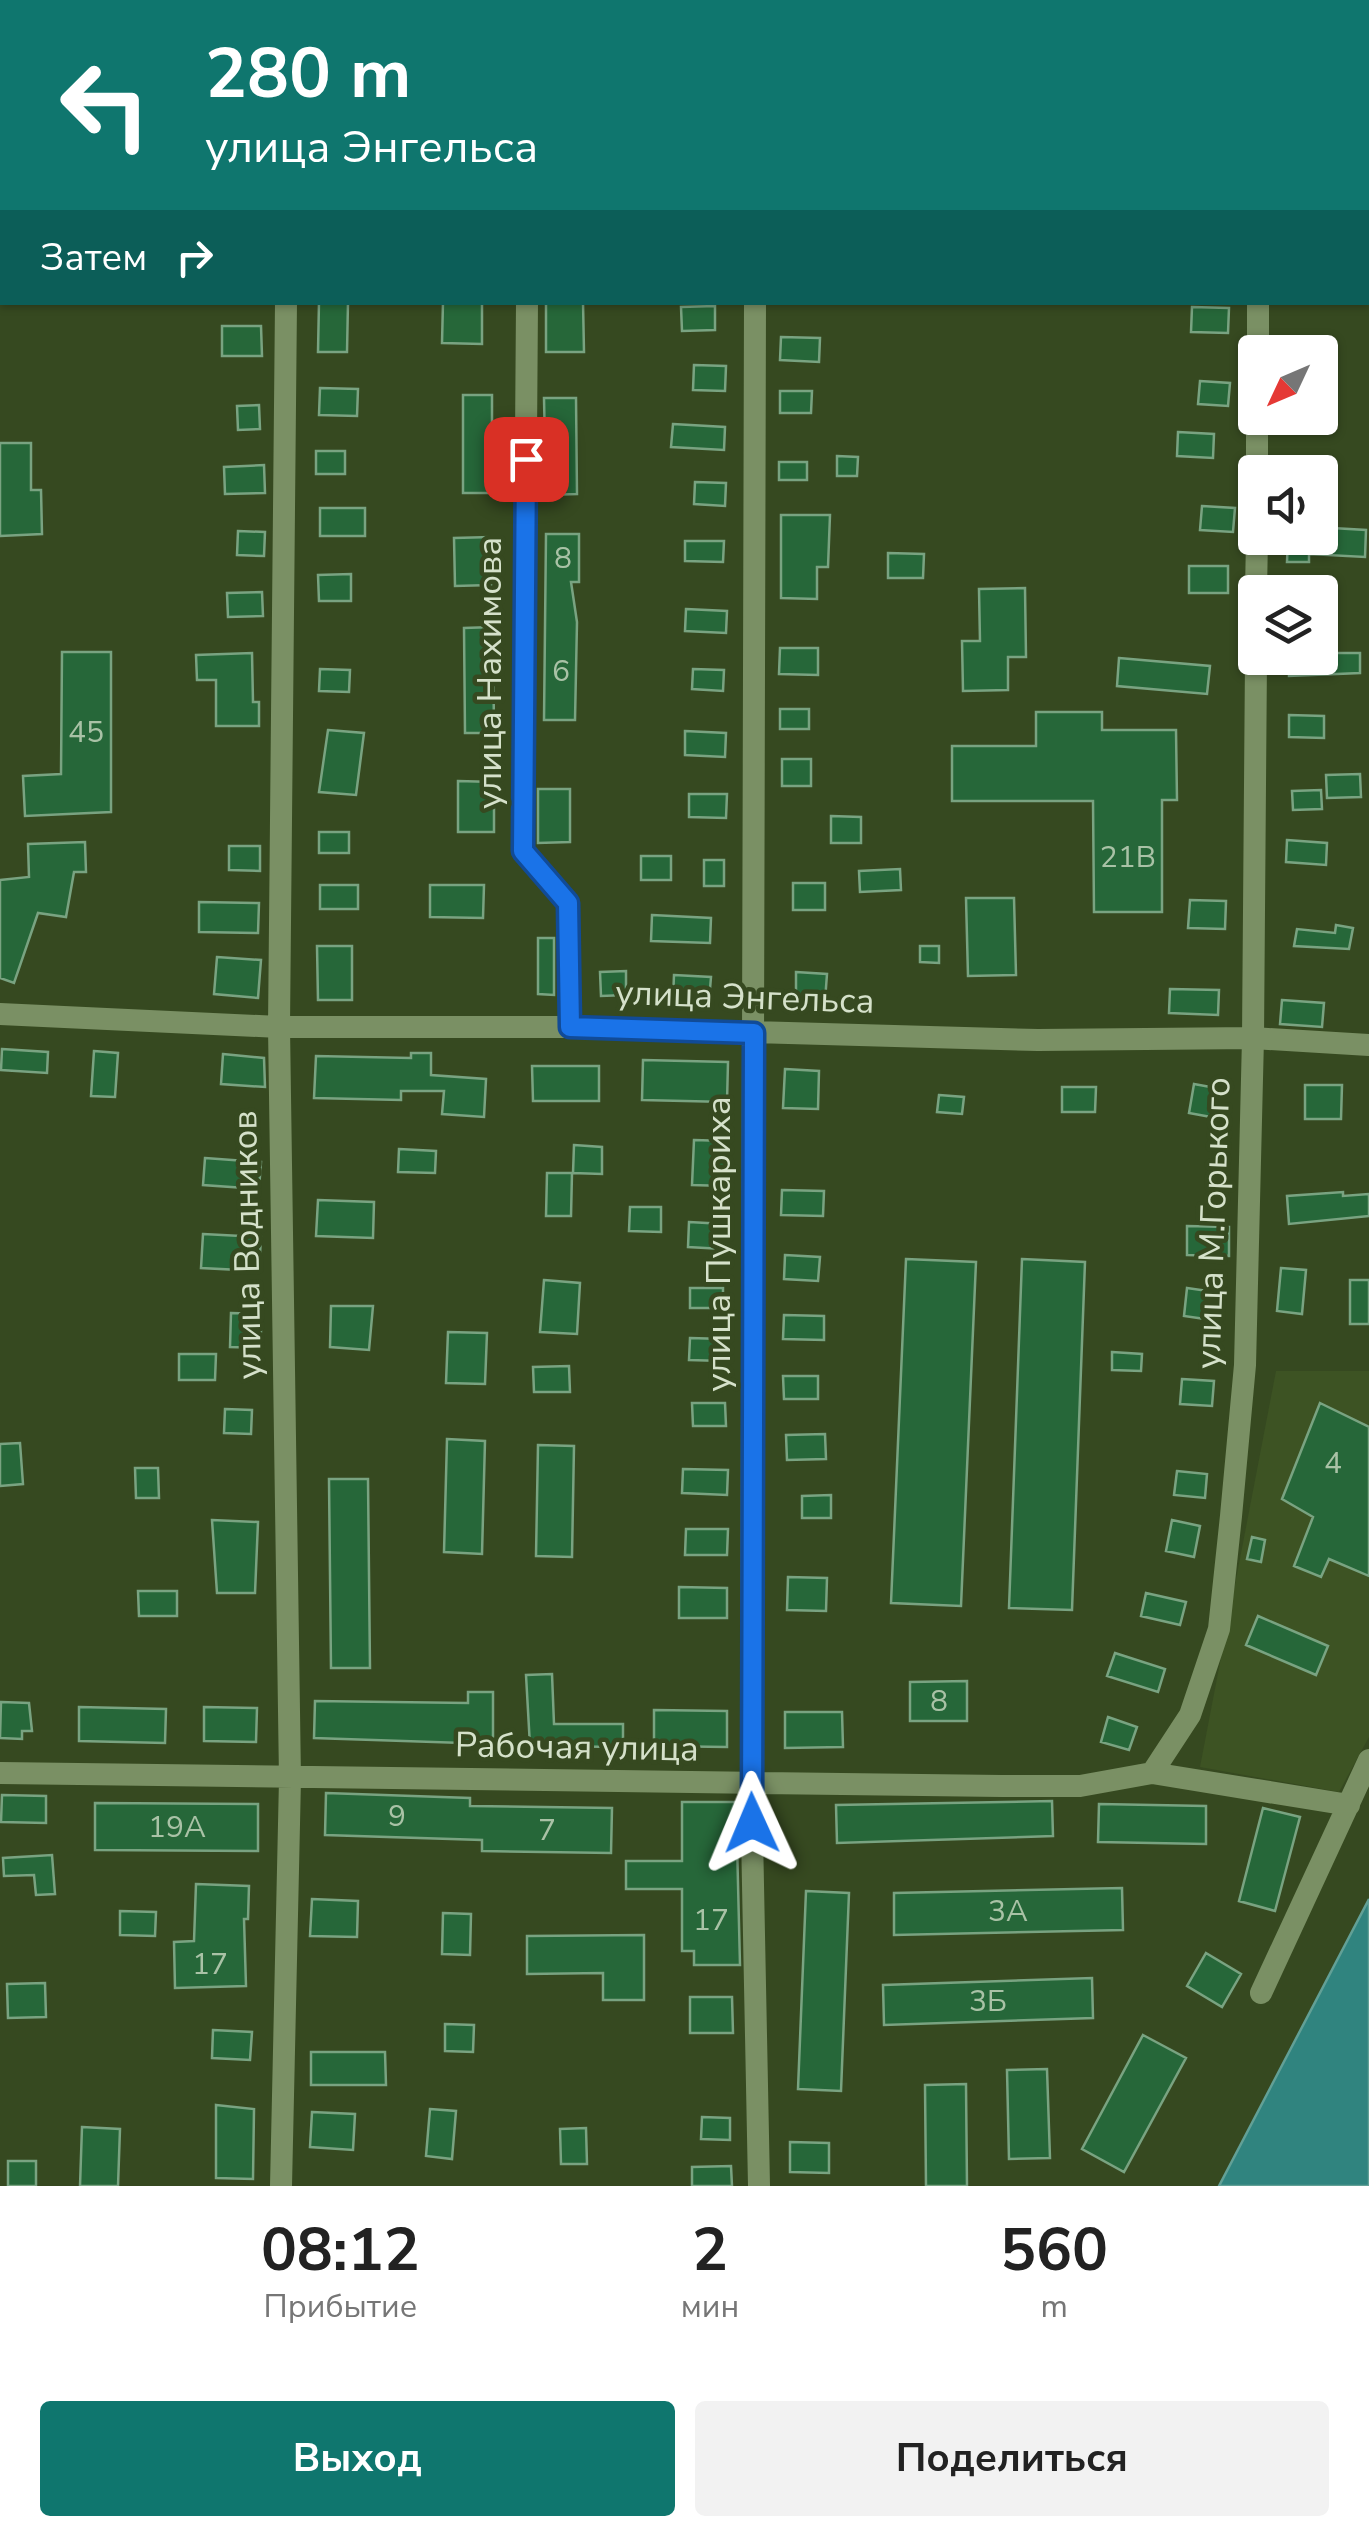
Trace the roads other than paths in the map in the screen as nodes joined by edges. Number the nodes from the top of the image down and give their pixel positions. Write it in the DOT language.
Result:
graph roads {
  1 [pos="286,305"];
  2 [pos="527,305"];
  3 [pos="755,305"];
  4 [pos="1258,305"];
  5 [pos="1258,335"];
  6 [pos="1256,675"];
  7 [pos="0,1014"];
  8 [pos="279,1027"];
  9 [pos="570,1027"];
  10 [pos="754,1033"];
  11 [pos="1253,1038"];
  12 [pos="1369,1045"];
  13 [pos="1369,1760"];
  14 [pos="1152,1772"];
  15 [pos="0,1773"];
  16 [pos="290,1779"];
  17 [pos="751,1784"];
  18 [pos="1349,1806"];
  19 [pos="1262,1993"];
  20 [pos="281,2186"];
  21 [pos="759,2186"];
  1 -- 8 [label="street, улица Водников"];
  2 -- 9 [label="street, улица Нахимова"];
  3 -- 10 [label="street, улица Пушкариха"];
  4 -- 5 [label="street"];
  6 -- 11 [label="street, улица М.Горького"];
  7 -- 8 [label="street, улица Энгельса"];
  8 -- 9 [label="street, улица Энгельса"];
  8 -- 16 [label="street, улица Водников"];
  9 -- 10 [label="street, улица Энгельса"];
  10 -- 11 [label="street, улица Энгельса"];
  10 -- 17 [label="street, улица Пушкариха"];
  11 -- 12 [label="street, улица Энгельса"];
  11 -- 14 [label="street, улица М.Горького"];
  13 -- 18 [label="street"];
  14 -- 17 [label="street, Рабочая улица"];
  14 -- 18 [label="street"];
  15 -- 16 [label="street, Рабочая улица"];
  16 -- 17 [label="street, Рабочая улица"];
  16 -- 20 [label="street, улица Водников"];
  17 -- 21 [label="street, улица Пушкариха"];
  18 -- 19 [label="street"];
}
